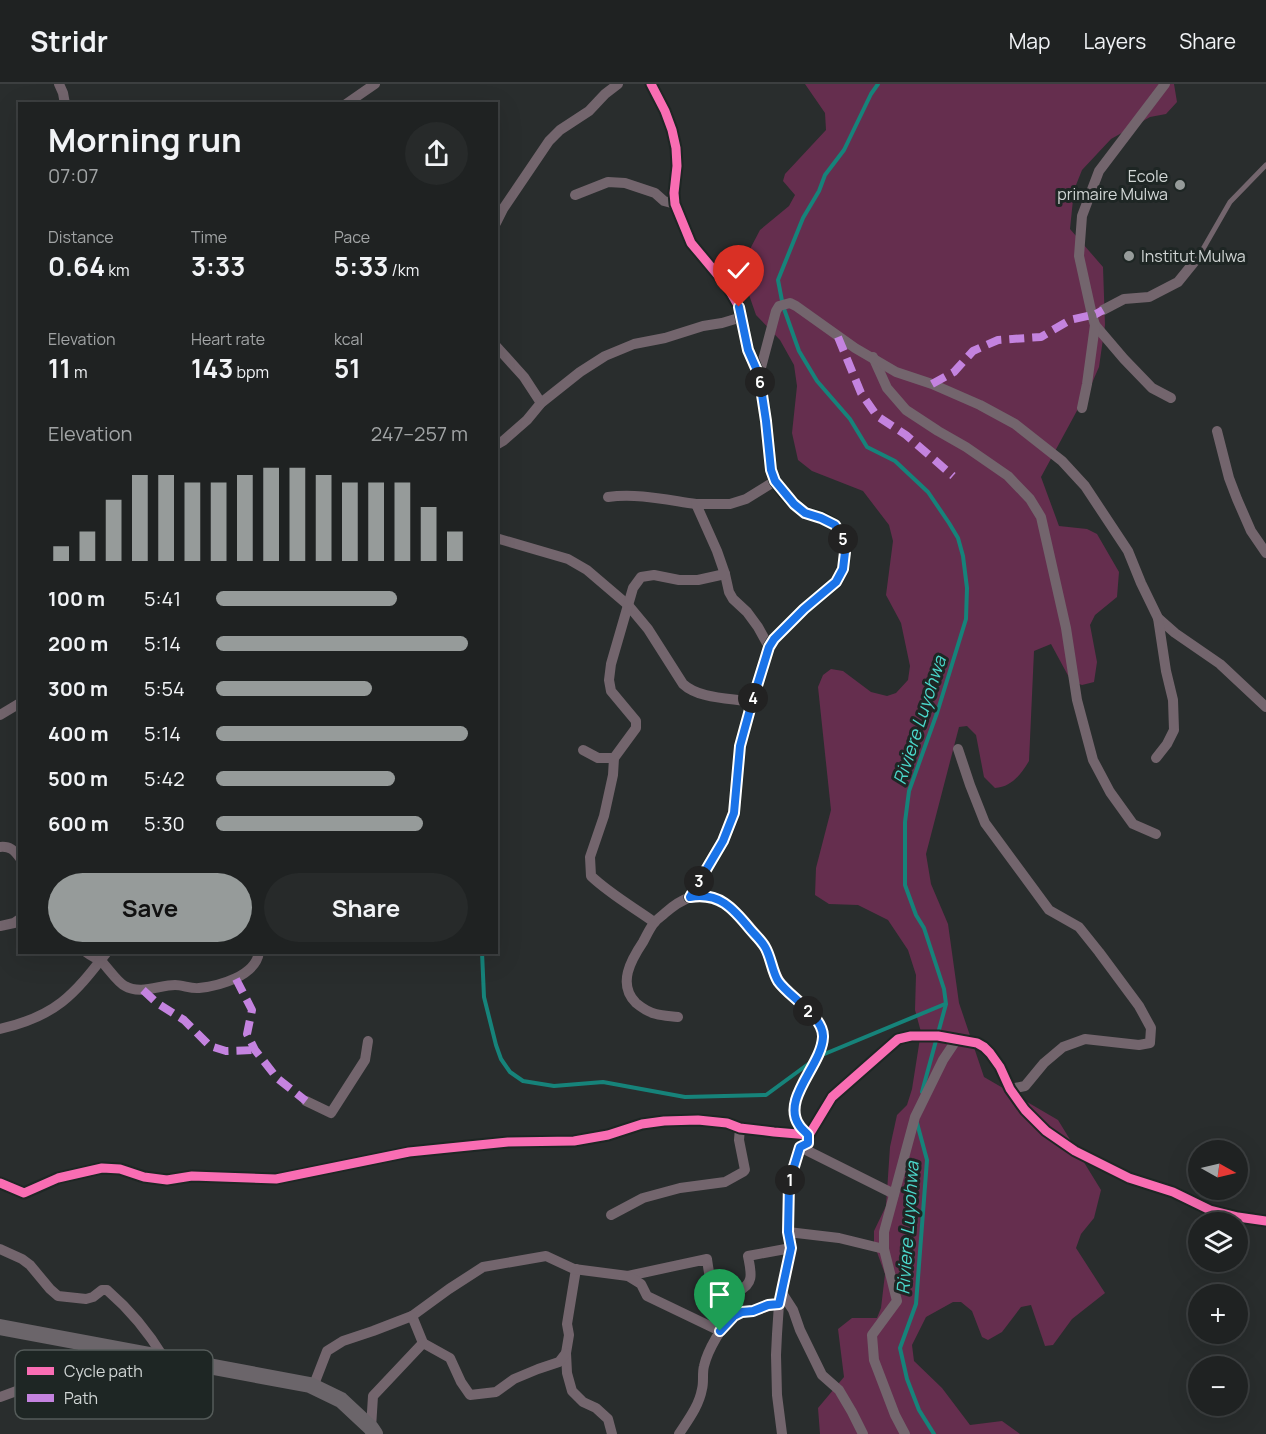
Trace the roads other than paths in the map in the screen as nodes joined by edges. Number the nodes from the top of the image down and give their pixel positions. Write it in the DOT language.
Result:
graph roads {
  1 [pos="59,84"];
  2 [pos="375,84"];
  3 [pos="618,84"];
  4 [pos="651,84"];
  5 [pos="1165,84"];
  6 [pos="64,102"];
  7 [pos="349,102"];
  8 [pos="1266,165"];
  9 [pos="575,195"];
  10 [pos="675,204"];
  11 [pos="498,220"];
  12 [pos="1199,256"];
  13 [pos="1103,310"];
  14 [pos="742,318"];
  15 [pos="1095,325"];
  16 [pos="498,348"];
  17 [pos="873,357"];
  18 [pos="759,375"];
  19 [pos="1171,398"];
  20 [pos="541,403"];
  21 [pos="1082,408"];
  22 [pos="1217,431"];
  23 [pos="498,444"];
  24 [pos="775,481"];
  25 [pos="608,497"];
  26 [pos="696,504"];
  27 [pos="498,539"];
  28 [pos="1266,553"];
  29 [pos="725,574"];
  30 [pos="628,605"];
  31 [pos="1158,618"];
  32 [pos="769,647"];
  33 [pos="752,702"];
  34 [pos="18,704"];
  35 [pos="1266,707"];
  36 [pos="0,715"];
  37 [pos="958,749"];
  38 [pos="583,750"];
  39 [pos="614,758"];
  40 [pos="1156,758"];
  41 [pos="1156,834"];
  42 [pos="0,847"];
  43 [pos="18,855"];
  44 [pos="690,897"];
  45 [pos="18,920"];
  46 [pos="654,922"];
  47 [pos="0,926"];
  48 [pos="259,954"];
  49 [pos="104,957"];
  50 [pos="678,1017"];
  51 [pos="0,1029"];
  52 [pos="957,1040"];
  53 [pos="368,1041"];
  54 [pos="1010,1089"];
  55 [pos="306,1101"];
  56 [pos="740,1128"];
  57 [pos="808,1135"];
  58 [pos="800,1147"];
  59 [pos="0,1183"];
  60 [pos="894,1194"];
  61 [pos="611,1215"];
  62 [pos="1266,1221"];
  63 [pos="788,1232"];
  64 [pos="791,1248"];
  65 [pos="884,1249"];
  66 [pos="1,1251"];
  67 [pos="576,1269"];
  68 [pos="628,1275"];
  69 [pos="738,1291"];
  70 [pos="781,1298"];
  71 [pos="412,1316"];
  72 [pos="734,1316"];
  73 [pos="0,1327"];
  74 [pos="720,1331"];
  75 [pos="423,1343"];
  76 [pos="90,1344"];
  77 [pos="85,1350"];
  78 [pos="122,1350"];
  79 [pos="159,1350"];
  80 [pos="566,1353"];
  81 [pos="213,1367"];
  82 [pos="313,1386"];
  83 [pos="15,1392"];
  84 [pos="0,1397"];
  85 [pos="373,1431"];
  86 [pos="612,1434"];
  87 [pos="679,1434"];
  88 [pos="782,1434"];
  89 [pos="863,1434"];
  90 [pos="905,1434"];
  1 -- 6 [label="street"];
  2 -- 7 [label="street"];
  3 -- 11 [label="street"];
  4 -- 10 [label="street"];
  5 -- 15 [label="street"];
  8 -- 12 [label="lane"];
  9 -- 10 [label="street"];
  10 -- 14 [label="street"];
  12 -- 13 [label="street"];
  14 -- 18 [label="street"];
  14 -- 20 [label="street"];
  15 -- 19 [label="street"];
  15 -- 21 [label="street"];
  16 -- 20 [label="street"];
  17 -- 18 [label="street"];
  17 -- 31 [label="street"];
  17 -- 41 [label="street"];
  18 -- 24 [label="street"];
  20 -- 23 [label="street"];
  22 -- 28 [label="street"];
  24 -- 26 [label="street"];
  24 -- 32 [label="street"];
  25 -- 26 [label="street"];
  26 -- 29 [label="street"];
  27 -- 30 [label="street"];
  29 -- 30 [label="street"];
  29 -- 32 [label="street"];
  30 -- 33 [label="street"];
  30 -- 39 [label="street"];
  31 -- 35 [label="street"];
  31 -- 40 [label="street"];
  32 -- 33 [label="street"];
  33 -- 44 [label="street"];
  34 -- 36 [label="street"];
  37 -- 54 [label="street"];
  38 -- 39 [label="street"];
  39 -- 46 [label="street"];
  42 -- 43 [label="street"];
  44 -- 46 [label="street"];
  44 -- 57 [label="street"];
  45 -- 47 [label="street"];
  46 -- 50 [label="street"];
  48 -- 49 [label="street"];
  49 -- 51 [label="street"];
  52 -- 54 [label="street"];
  52 -- 57 [label="street"];
  52 -- 60 [label="street"];
  53 -- 55 [label="street"];
  54 -- 62 [label="street"];
  56 -- 57 [label="street"];
  56 -- 59 [label="street"];
  56 -- 61 [label="street"];
  57 -- 58 [label="street"];
  58 -- 60 [label="street"];
  58 -- 63 [label="street"];
  60 -- 65 [label="street"];
  63 -- 64 [label="street"];
  63 -- 65 [label="street"];
  64 -- 69 [label="street"];
  64 -- 70 [label="street"];
  65 -- 90 [label="street"];
  66 -- 79 [label="street"];
  67 -- 68 [label="street"];
  67 -- 71 [label="street"];
  67 -- 80 [label="street"];
  68 -- 69 [label="street"];
  68 -- 74 [label="street"];
  69 -- 72 [label="street"];
  70 -- 72 [label="street"];
  70 -- 88 [label="street"];
  70 -- 89 [label="street"];
  71 -- 75 [label="street"];
  71 -- 82 [label="street"];
  72 -- 74 [label="street"];
  73 -- 76 [label="highway"];
  74 -- 87 [label="street"];
  75 -- 80 [label="street"];
  75 -- 85 [label="street"];
  76 -- 77 [label="street"];
  76 -- 78 [label="highway"];
  80 -- 86 [label="street"];
  81 -- 82 [label="highway"];
  82 -- 85 [label="highway"];
  83 -- 84 [label="street"];
}
